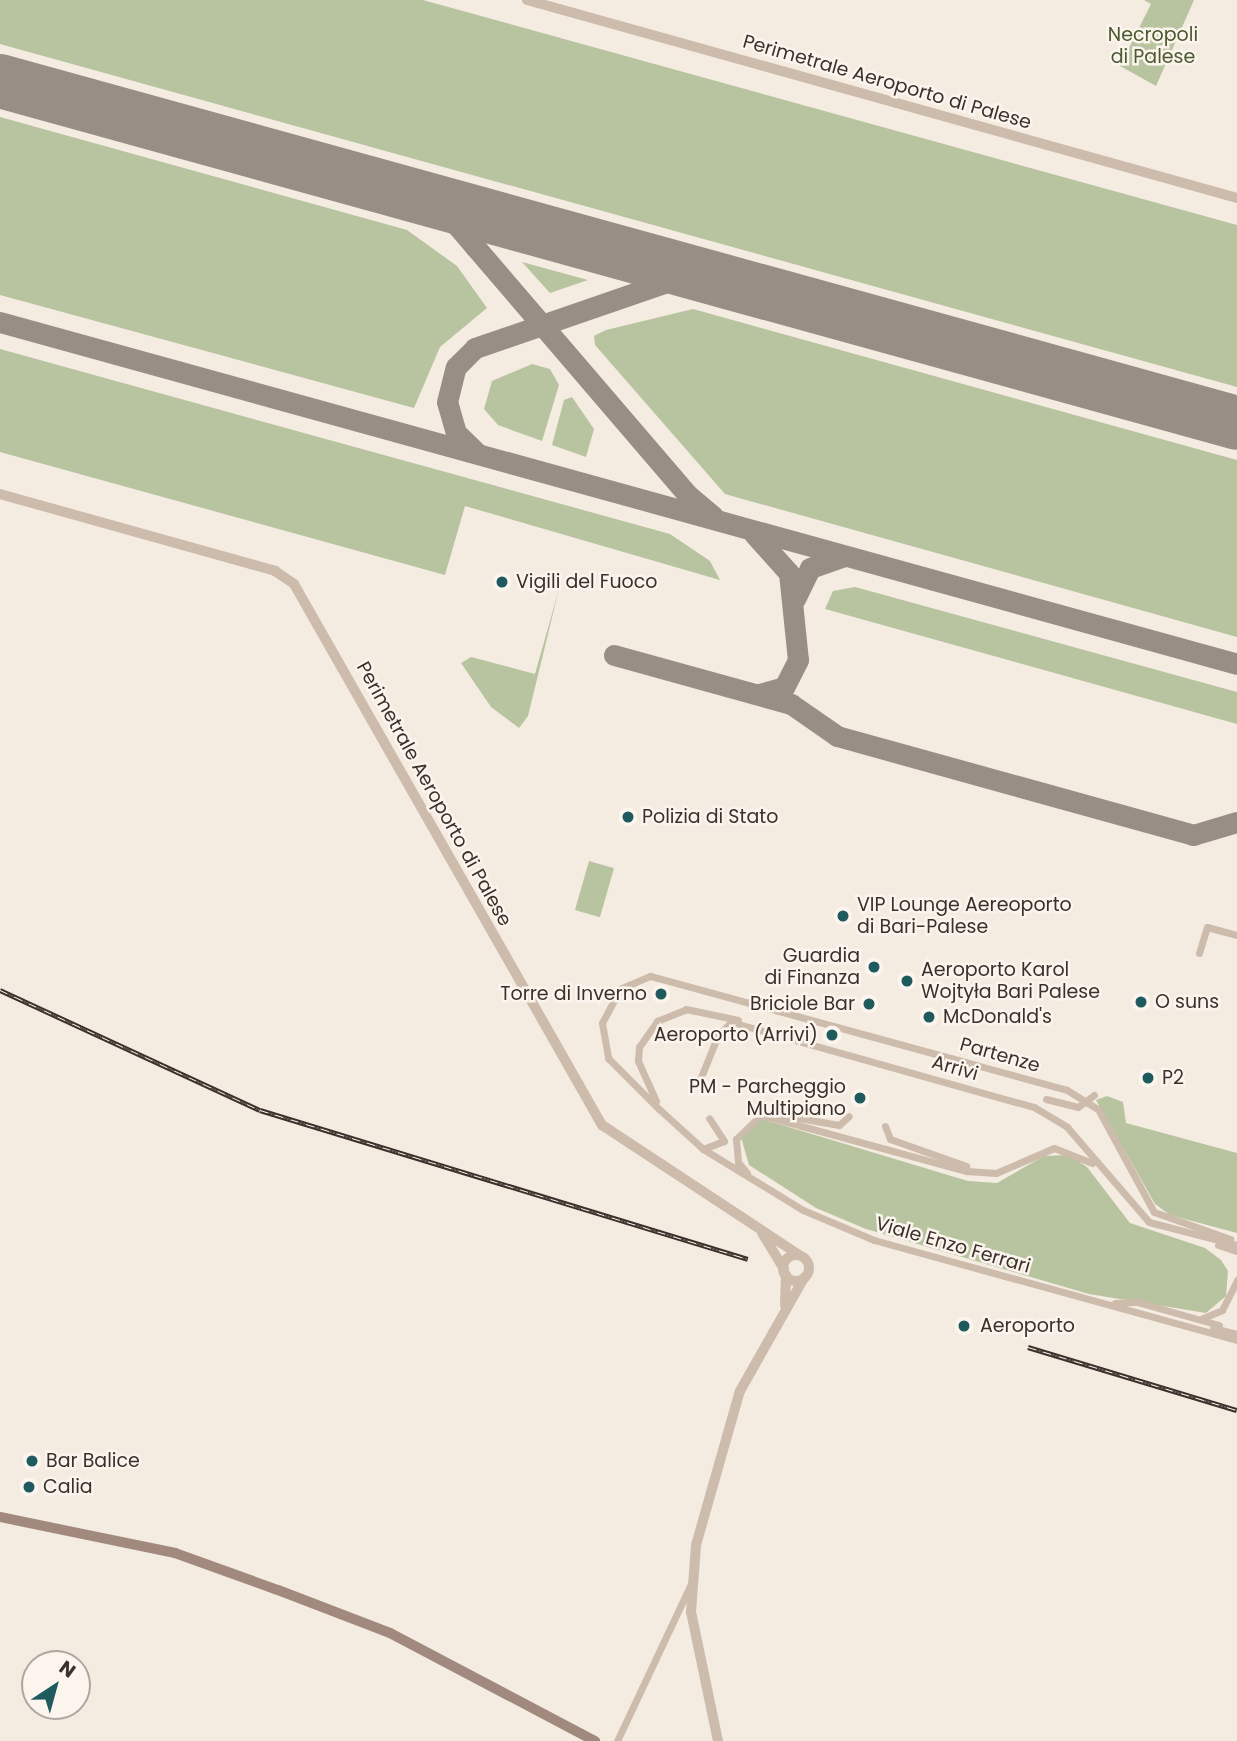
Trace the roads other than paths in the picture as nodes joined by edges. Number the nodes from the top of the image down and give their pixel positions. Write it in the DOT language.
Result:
graph roads {
  1 [pos="527,0"];
  2 [pos="1237,198"];
  3 [pos="0,494"];
  4 [pos="1237,935"];
  5 [pos="1199,953"];
  6 [pos="778,1031"];
  7 [pos="699,1082"];
  8 [pos="1094,1095"];
  9 [pos="1046,1100"];
  10 [pos="768,1115"];
  11 [pos="849,1116"];
  12 [pos="709,1118"];
  13 [pos="885,1126"];
  14 [pos="682,1131"];
  15 [pos="703,1149"];
  16 [pos="983,1172"];
  17 [pos="1105,1175"];
  18 [pos="758,1184"];
  19 [pos="759,1230"];
  20 [pos="1237,1246"];
  21 [pos="799,1255"];
  22 [pos="785,1272"];
  23 [pos="804,1278"];
  24 [pos="1237,1280"];
  25 [pos="1107,1303"];
  26 [pos="785,1305"];
  27 [pos="1200,1319"];
  28 [pos="1233,1333"];
  29 [pos="1237,1340"];
  30 [pos="0,1517"];
  31 [pos="691,1584"];
  32 [pos="595,1741"];
  33 [pos="617,1741"];
  34 [pos="718,1741"];
  1 -- 2 [label="street, Perimetrale Aeroporto di Palese"];
  3 -- 19 [label="street, Perimetrale Aeroporto di Palese"];
  4 -- 5 [label="street"];
  6 -- 14 [label="street"];
  7 -- 17 [label="street, Arrivi"];
  8 -- 9 [label="street"];
  10 -- 11 [label="street"];
  10 -- 16 [label="street"];
  10 -- 18 [label="street"];
  12 -- 15 [label="street"];
  13 -- 16 [label="street"];
  14 -- 15 [label="street, Viale Enzo Ferrari"];
  14 -- 20 [label="street, Partenze, bridge"];
  15 -- 18 [label="street, Viale Enzo Ferrari"];
  16 -- 17 [label="street"];
  17 -- 20 [label="street, Arrivi"];
  18 -- 25 [label="street, Viale Enzo Ferrari"];
  19 -- 21 [label="street, Perimetrale Aeroporto di Palese"];
  19 -- 22 [label="street, Perimetrale Aeroporto di Palese"];
  21 -- 22 [label="street"];
  21 -- 23 [label="street"];
  22 -- 23 [label="street"];
  22 -- 26 [label="street"];
  23 -- 26 [label="street"];
  24 -- 27 [label="street"];
  25 -- 27 [label="street"];
  25 -- 28 [label="street"];
  25 -- 29 [label="street, Viale Enzo Ferrari"];
  26 -- 31 [label="street"];
  27 -- 28 [label="street"];
  30 -- 32 [label="main road"];
  31 -- 33 [label="street"];
  31 -- 34 [label="street"];
}
